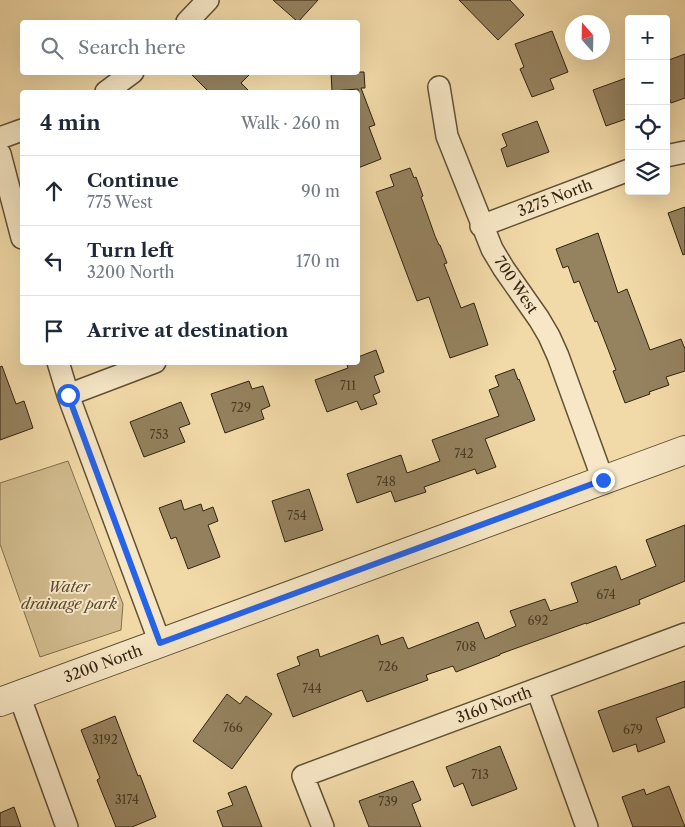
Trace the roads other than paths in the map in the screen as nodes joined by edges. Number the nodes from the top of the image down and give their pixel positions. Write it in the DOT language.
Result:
graph roads {
  1 [pos="208,0"];
  2 [pos="189,20"];
  3 [pos="129,75"];
  4 [pos="439,87"];
  5 [pos="109,90"];
  6 [pos="20,131"];
  7 [pos="0,138"];
  8 [pos="685,152"];
  9 [pos="0,154"];
  10 [pos="670,155"];
  11 [pos="625,172"];
  12 [pos="482,226"];
  13 [pos="20,230"];
  14 [pos="59,365"];
  15 [pos="147,365"];
  16 [pos="68,395"];
  17 [pos="685,450"];
  18 [pos="603,480"];
  19 [pos="685,634"];
  20 [pos="160,643"];
  21 [pos="537,689"];
  22 [pos="10,699"];
  23 [pos="67,827"];
  24 [pos="322,827"];
  25 [pos="587,827"];
  1 -- 2 [label="street"];
  3 -- 5 [label="street"];
  4 -- 12 [label="street, 700 West"];
  6 -- 7 [label="street"];
  8 -- 10 [label="street"];
  9 -- 13 [label="street"];
  11 -- 12 [label="street, 3275 North"];
  12 -- 18 [label="street, 700 West"];
  14 -- 16 [label="street"];
  15 -- 16 [label="street"];
  16 -- 20 [label="street"];
  17 -- 18 [label="street, 3200 North"];
  18 -- 20 [label="street, 3200 North"];
  19 -- 21 [label="street, 3160 North"];
  20 -- 22 [label="street, 3200 North"];
  21 -- 24 [label="street, 3160 North"];
  21 -- 25 [label="street"];
  22 -- 23 [label="street"];
}
